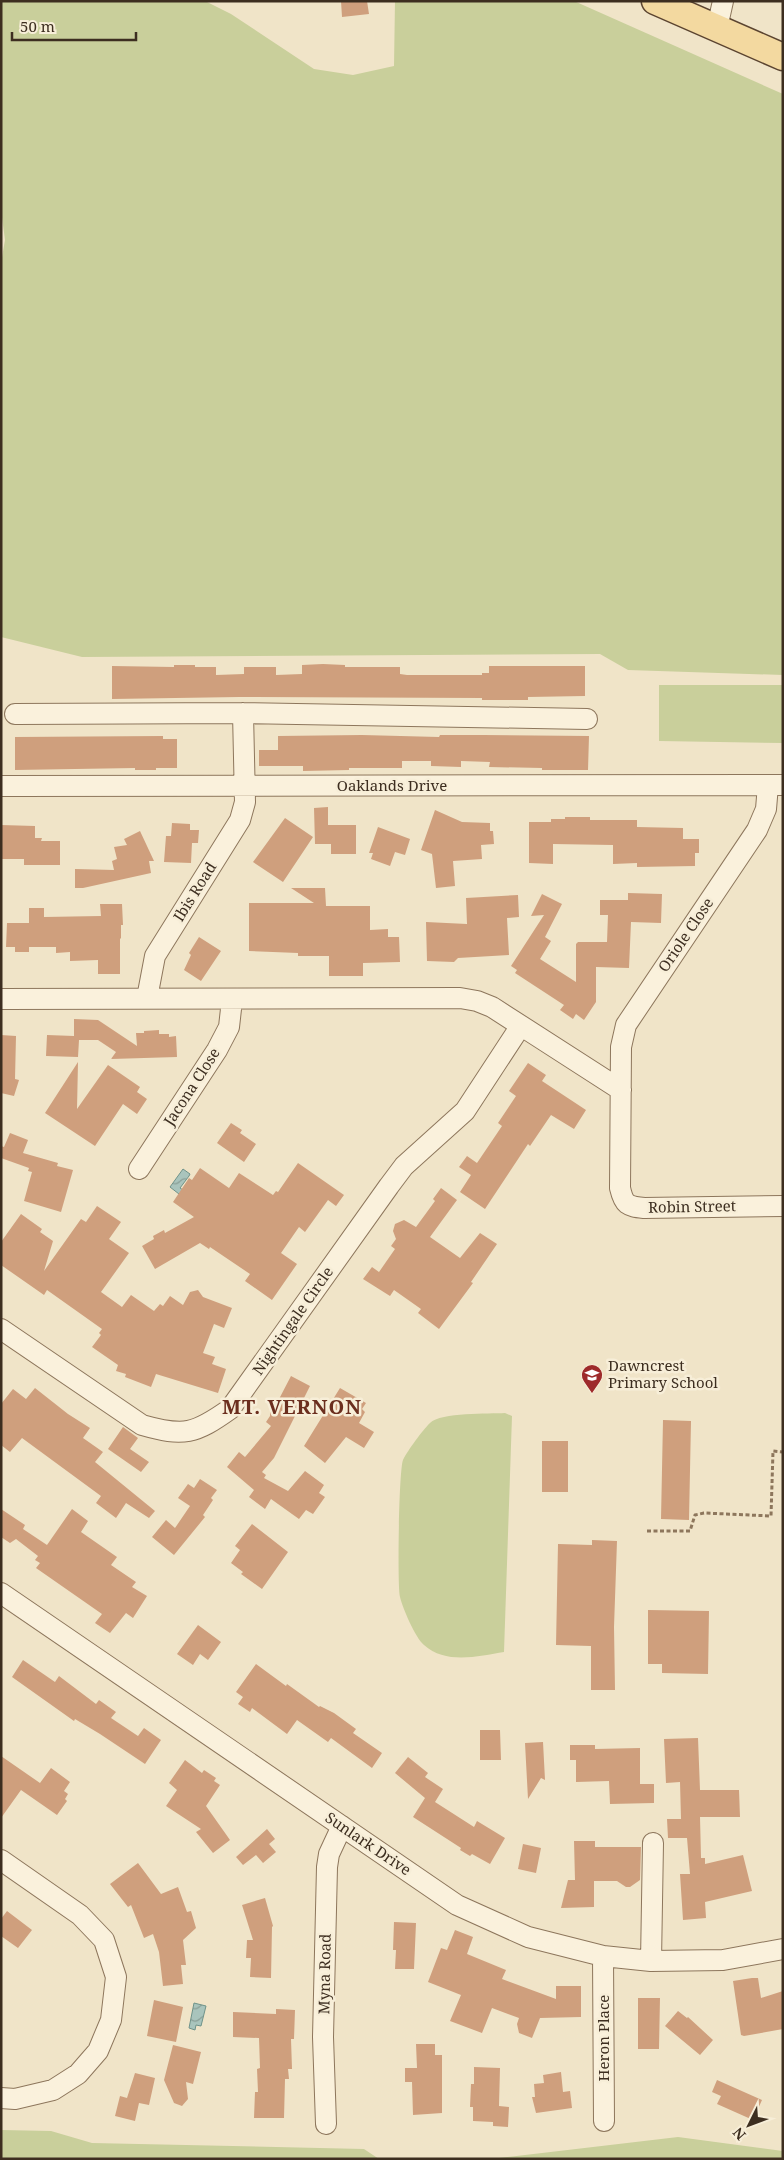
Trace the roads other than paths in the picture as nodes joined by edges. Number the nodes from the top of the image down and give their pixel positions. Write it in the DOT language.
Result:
graph roads {
  1 [pos="655,1"];
  2 [pos="723,1"];
  3 [pos="717,28"];
  4 [pos="783,57"];
  5 [pos="243,713"];
  6 [pos="15,714"];
  7 [pos="587,719"];
  8 [pos="775,785"];
  9 [pos="1,786"];
  10 [pos="244,786"];
  11 [pos="147,998"];
  12 [pos="1,999"];
  13 [pos="232,1000"];
  14 [pos="520,1026"];
  15 [pos="621,1090"];
  16 [pos="139,1169"];
  17 [pos="783,1206"];
  18 [pos="1,1329"];
  19 [pos="1,1592"];
  20 [pos="342,1826"];
  21 [pos="653,1843"];
  22 [pos="1,1860"];
  23 [pos="783,1949"];
  24 [pos="603,1956"];
  25 [pos="651,1961"];
  26 [pos="1,2098"];
  27 [pos="604,2121"];
  28 [pos="326,2124"];
  1 -- 3 [label="main road"];
  2 -- 3 [label="street"];
  3 -- 4 [label="main road"];
  5 -- 6 [label="street"];
  5 -- 7 [label="street"];
  5 -- 10 [label="street, Ibis Road"];
  8 -- 10 [label="street, Oaklands Drive"];
  8 -- 15 [label="street, Oriole Close"];
  9 -- 10 [label="street, Oaklands Drive"];
  10 -- 11 [label="street, Ibis Road"];
  11 -- 12 [label="street"];
  11 -- 13 [label="street"];
  13 -- 14 [label="street"];
  13 -- 16 [label="street, Jacona Close"];
  14 -- 15 [label="street"];
  14 -- 18 [label="street, Nightingale Circle"];
  15 -- 17 [label="street, Robin Street"];
  19 -- 20 [label="street, Sunlark Drive"];
  20 -- 24 [label="street, Sunlark Drive"];
  20 -- 28 [label="street, Myna Road"];
  21 -- 25 [label="street"];
  22 -- 26 [label="street"];
  23 -- 25 [label="street, Sunlark Drive"];
  24 -- 25 [label="street, Sunlark Drive"];
  24 -- 27 [label="street, Heron Place"];
}
